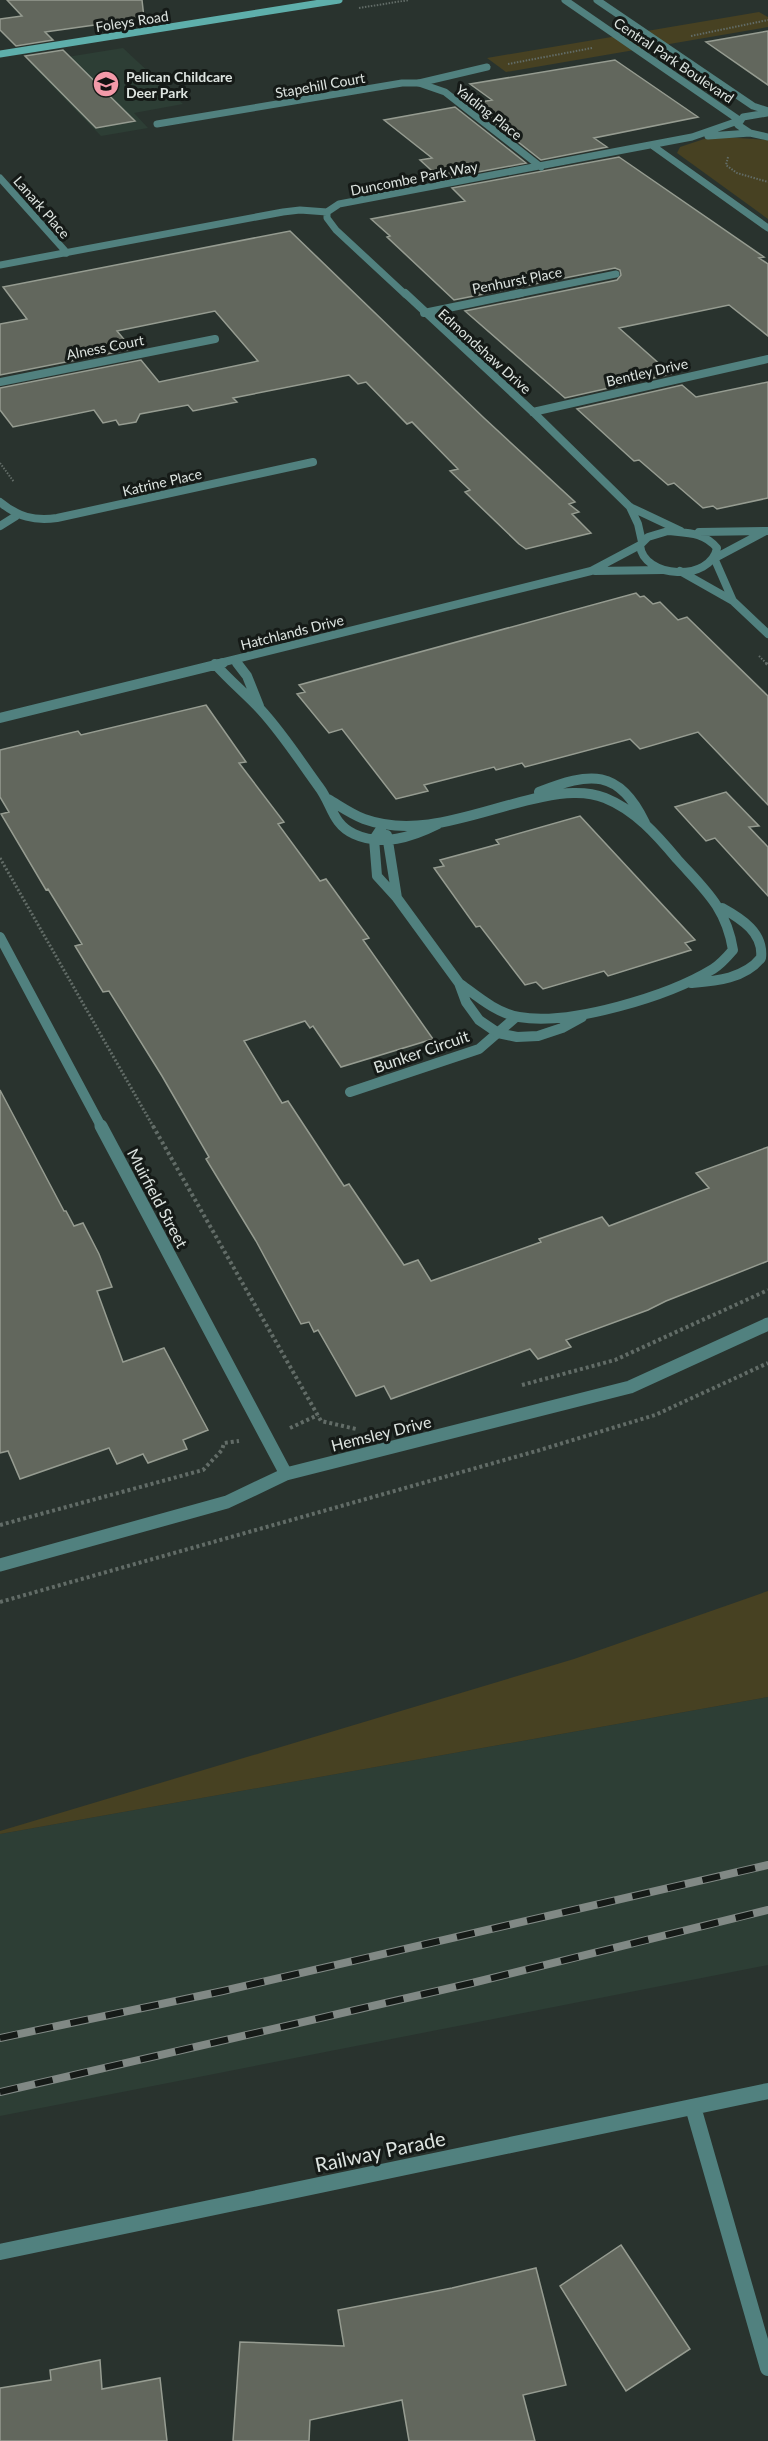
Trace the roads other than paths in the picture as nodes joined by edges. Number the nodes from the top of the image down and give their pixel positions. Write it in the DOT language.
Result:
graph roads {
  1 [pos="339,0"];
  2 [pos="565,0"];
  3 [pos="597,0"];
  4 [pos="0,54"];
  5 [pos="487,67"];
  6 [pos="419,83"];
  7 [pos="768,112"];
  8 [pos="738,121"];
  9 [pos="157,124"];
  10 [pos="750,133"];
  11 [pos="768,136"];
  12 [pos="692,137"];
  13 [pos="653,146"];
  14 [pos="541,167"];
  15 [pos="0,178"];
  16 [pos="327,212"];
  17 [pos="768,228"];
  18 [pos="67,253"];
  19 [pos="0,265"];
  20 [pos="616,274"];
  21 [pos="424,313"];
  22 [pos="215,339"];
  23 [pos="768,359"];
  24 [pos="0,382"];
  25 [pos="533,412"];
  26 [pos="313,462"];
  27 [pos="0,502"];
  28 [pos="630,507"];
  29 [pos="16,516"];
  30 [pos="0,526"];
  31 [pos="683,531"];
  32 [pos="766,531"];
  33 [pos="641,544"];
  34 [pos="716,559"];
  35 [pos="591,571"];
  36 [pos="676,571"];
  37 [pos="733,601"];
  38 [pos="768,634"];
  39 [pos="235,660"];
  40 [pos="215,664"];
  41 [pos="261,710"];
  42 [pos="0,718"];
  43 [pos="328,799"];
  44 [pos="520,800"];
  45 [pos="444,821"];
  46 [pos="645,823"];
  47 [pos="384,824"];
  48 [pos="374,839"];
  49 [pos="389,840"];
  50 [pos="397,898"];
  51 [pos="722,908"];
  52 [pos="0,937"];
  53 [pos="459,983"];
  54 [pos="684,984"];
  55 [pos="589,1013"];
  56 [pos="516,1017"];
  57 [pos="498,1033"];
  58 [pos="350,1092"];
  59 [pos="768,1324"];
  60 [pos="286,1474"];
  61 [pos="0,1565"];
  62 [pos="768,2091"];
  63 [pos="693,2107"];
  64 [pos="0,2252"];
  65 [pos="768,2368"];
  1 -- 4 [label="street, Foleys Road"];
  2 -- 8 [label="street, Central Park Boulevard"];
  3 -- 7 [label="street, Central Park Boulevard"];
  5 -- 6 [label="street, Stapehill Court"];
  6 -- 9 [label="street, Stapehill Court"];
  6 -- 14 [label="street, Yalding Place"];
  7 -- 8 [label="street, Duncombe Park Way"];
  8 -- 10 [label="street, Central Park Boulevard"];
  8 -- 12 [label="street, Duncombe Park Way"];
  10 -- 11 [label="street, Duncombe Park Way"];
  10 -- 12 [label="street, Duncombe Park Way"];
  12 -- 13 [label="street, Duncombe Park Way"];
  13 -- 14 [label="street, Duncombe Park Way"];
  13 -- 17 [label="street"];
  14 -- 16 [label="street, Duncombe Park Way"];
  15 -- 18 [label="street, Lanark Place"];
  16 -- 18 [label="street, Duncombe Park Way"];
  16 -- 21 [label="street, Edmondshaw Drive"];
  18 -- 19 [label="street, Duncombe Park Way"];
  20 -- 21 [label="street, Penhurst Place"];
  21 -- 25 [label="street, Edmondshaw Drive"];
  22 -- 24 [label="street, Alness Court"];
  23 -- 25 [label="street, Bentley Drive"];
  25 -- 28 [label="street, Edmondshaw Drive"];
  26 -- 29 [label="street, Katrine Place"];
  27 -- 29 [label="street"];
  28 -- 31 [label="street, Edmondshaw Drive"];
  28 -- 33 [label="street, Edmondshaw Drive"];
  29 -- 30 [label="street"];
  31 -- 32 [label="street"];
  31 -- 33 [label="street, Hatchlands Drive"];
  31 -- 34 [label="street, Edmondshaw Drive"];
  32 -- 34 [label="street"];
  33 -- 35 [label="street, Hatchlands Drive"];
  33 -- 36 [label="street"];
  34 -- 36 [label="street, Hatchlands Drive"];
  34 -- 37 [label="street"];
  35 -- 36 [label="street, Hatchlands Drive"];
  35 -- 39 [label="street, Hatchlands Drive"];
  36 -- 37 [label="street"];
  37 -- 38 [label="street"];
  39 -- 40 [label="street, Hatchlands Drive"];
  39 -- 41 [label="street, Bunker Circuit"];
  40 -- 41 [label="street, Bunker Circuit"];
  40 -- 42 [label="street, Hatchlands Drive"];
  41 -- 43 [label="street, Bunker Circuit"];
  43 -- 47 [label="street, Bunker Circuit"];
  43 -- 48 [label="street, Bunker Circuit"];
  44 -- 45 [label="street, Bunker Circuit"];
  44 -- 46 [label="street, Bunker Circuit"];
  44 -- 46 [label="street, Bunker Circuit"];
  45 -- 47 [label="street, Bunker Circuit"];
  45 -- 49 [label="street, Bunker Circuit"];
  46 -- 51 [label="street, Bunker Circuit"];
  47 -- 48 [label="street"];
  47 -- 49 [label="street, Bunker Circuit"];
  48 -- 49 [label="street, Bunker Circuit"];
  48 -- 50 [label="street, Bunker Circuit"];
  49 -- 50 [label="street, Bunker Circuit"];
  50 -- 53 [label="street, Bunker Circuit"];
  51 -- 54 [label="street, Bunker Circuit"];
  51 -- 54 [label="street, Bunker Circuit"];
  52 -- 60 [label="street, Muirfield Street"];
  53 -- 56 [label="street, Bunker Circuit"];
  53 -- 57 [label="street, Bunker Circuit"];
  54 -- 55 [label="street, Bunker Circuit"];
  55 -- 56 [label="street, Bunker Circuit"];
  55 -- 57 [label="street, Bunker Circuit"];
  56 -- 57 [label="street, Bunker Circuit"];
  57 -- 58 [label="street, Bunker Circuit"];
  59 -- 60 [label="street, Hemsley Drive"];
  60 -- 61 [label="street, Hemsley Drive"];
  62 -- 63 [label="street, Railway Parade"];
  63 -- 64 [label="street, Railway Parade"];
  63 -- 65 [label="street"];
}
